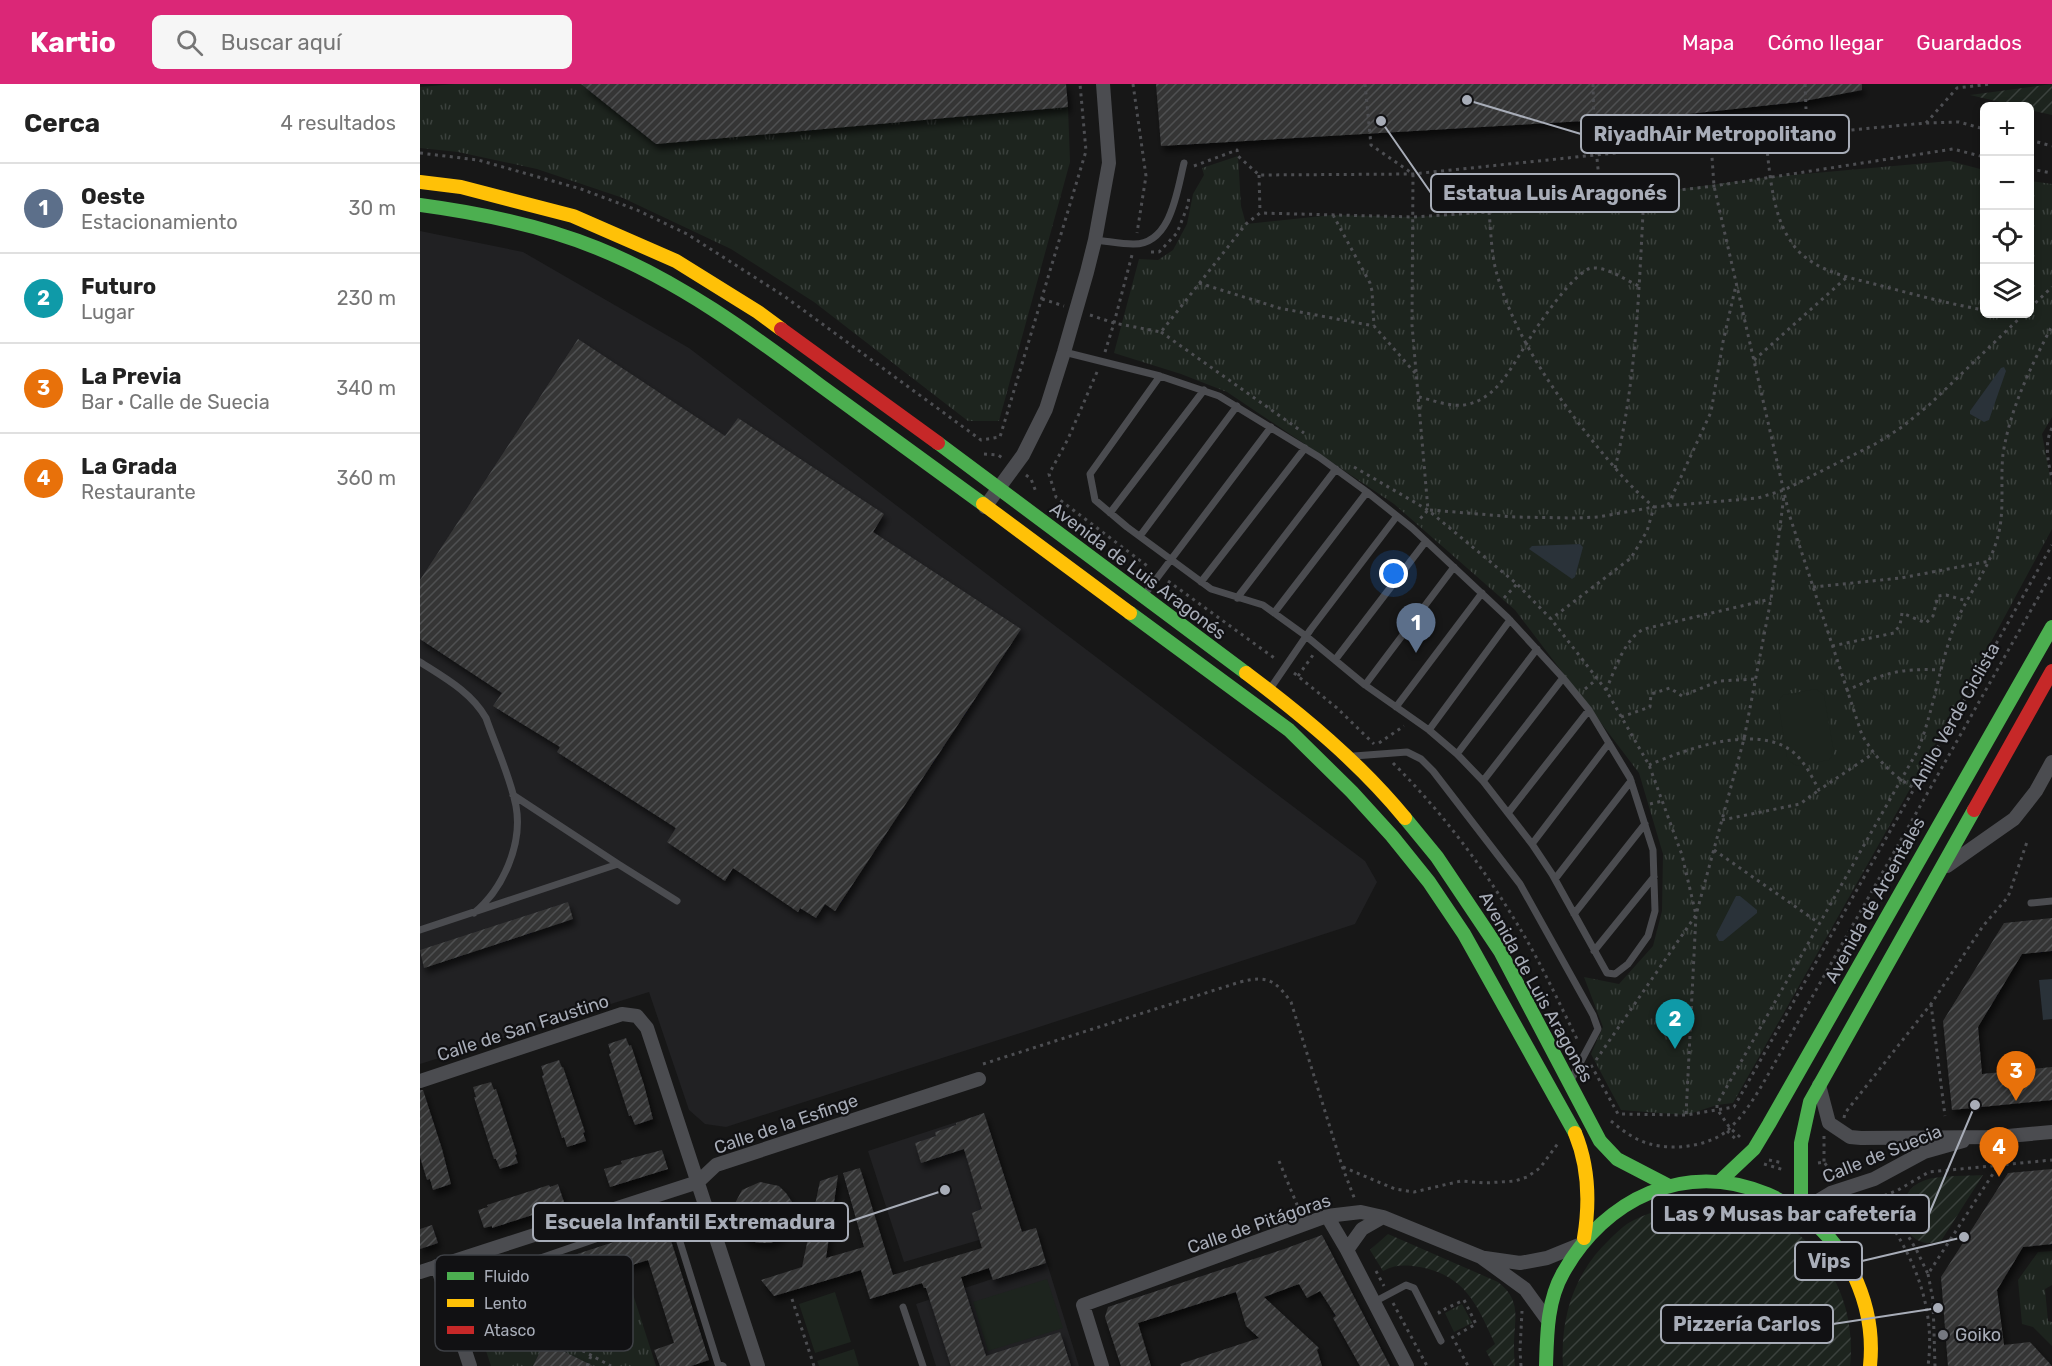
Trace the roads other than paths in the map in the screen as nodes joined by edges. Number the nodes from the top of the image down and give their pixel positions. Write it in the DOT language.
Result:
graph roads {
  1 [pos="1102,84"];
  2 [pos="1184,163"];
  3 [pos="420,182"];
  4 [pos="420,205"];
  5 [pos="1095,240"];
  6 [pos="1064,352"];
  7 [pos="1160,376"];
  8 [pos="1204,390"];
  9 [pos="1237,406"];
  10 [pos="1271,427"];
  11 [pos="1305,448"];
  12 [pos="1336,470"];
  13 [pos="999,488"];
  14 [pos="1367,492"];
  15 [pos="985,507"];
  16 [pos="1110,513"];
  17 [pos="1397,516"];
  18 [pos="1140,537"];
  19 [pos="1426,541"];
  20 [pos="1171,560"];
  21 [pos="1454,567"];
  22 [pos="1201,582"];
  23 [pos="1482,593"];
  24 [pos="1143,596"];
  25 [pos="1238,598"];
  26 [pos="1274,613"];
  27 [pos="1510,620"];
  28 [pos="2052,627"];
  29 [pos="1306,636"];
  30 [pos="1537,649"];
  31 [pos="1335,660"];
  32 [pos="420,662"];
  33 [pos="2052,671"];
  34 [pos="1563,678"];
  35 [pos="1365,685"];
  36 [pos="1269,691"];
  37 [pos="1396,706"];
  38 [pos="1589,710"];
  39 [pos="1429,730"];
  40 [pos="1609,743"];
  41 [pos="1458,754"];
  42 [pos="1347,756"];
  43 [pos="2052,762"];
  44 [pos="1631,781"];
  45 [pos="1483,782"];
  46 [pos="513,795"];
  47 [pos="1508,813"];
  48 [pos="1645,824"];
  49 [pos="1532,844"];
  50 [pos="618,864"];
  51 [pos="1940,870"];
  52 [pos="1654,877"];
  53 [pos="1555,879"];
  54 [pos="677,901"];
  55 [pos="2052,901"];
  56 [pos="2031,903"];
  57 [pos="474,913"];
  58 [pos="1574,914"];
  59 [pos="420,930"];
  60 [pos="1594,951"];
  61 [pos="979,1078"];
  62 [pos="420,1081"];
  63 [pos="1570,1082"];
  64 [pos="1819,1085"];
  65 [pos="2052,1132"];
  66 [pos="1979,1136"];
  67 [pos="698,1182"];
  68 [pos="1719,1182"];
  69 [pos="1669,1186"];
  70 [pos="1801,1211"];
  71 [pos="1327,1216"];
  72 [pos="1383,1217"];
  73 [pos="1581,1242"];
  74 [pos="1347,1250"];
  75 [pos="469,1255"];
  76 [pos="549,1255"];
  77 [pos="1480,1257"];
  78 [pos="435,1267"];
  79 [pos="420,1272"];
  80 [pos="1374,1302"];
  81 [pos="903,1307"];
  82 [pos="1546,1318"];
  83 [pos="1441,1341"];
  84 [pos="465,1351"];
  85 [pos="470,1366"];
  86 [pos="723,1366"];
  87 [pos="758,1366"];
  88 [pos="923,1366"];
  89 [pos="1102,1366"];
  90 [pos="1407,1366"];
  91 [pos="1546,1366"];
  92 [pos="1870,1366"];
  1 -- 5 [label="street"];
  2 -- 5 [label="lane"];
  3 -- 13 [label="main road, Avenida de Luis Aragonés"];
  4 -- 15 [label="main road, Avenida de Luis Aragonés"];
  5 -- 6 [label="street"];
  6 -- 7 [label="lane"];
  6 -- 13 [label="street"];
  7 -- 8 [label="lane"];
  7 -- 16 [label="lane"];
  8 -- 9 [label="lane"];
  8 -- 16 [label="lane"];
  9 -- 10 [label="lane"];
  9 -- 18 [label="lane"];
  10 -- 11 [label="lane"];
  10 -- 20 [label="lane"];
  11 -- 12 [label="lane"];
  11 -- 22 [label="lane"];
  12 -- 14 [label="lane"];
  12 -- 25 [label="lane"];
  13 -- 15 [label="street"];
  13 -- 24 [label="main road, Avenida de Luis Aragonés"];
  14 -- 17 [label="lane"];
  14 -- 26 [label="lane"];
  15 -- 73 [label="main road, Avenida de Luis Aragonés"];
  16 -- 18 [label="lane"];
  17 -- 19 [label="lane"];
  17 -- 29 [label="lane"];
  18 -- 20 [label="lane"];
  19 -- 21 [label="lane"];
  19 -- 31 [label="lane"];
  20 -- 22 [label="lane"];
  20 -- 24 [label="lane"];
  21 -- 23 [label="lane"];
  21 -- 35 [label="lane"];
  22 -- 25 [label="lane"];
  23 -- 27 [label="lane"];
  23 -- 37 [label="lane"];
  24 -- 36 [label="main road, Avenida de Luis Aragonés"];
  25 -- 26 [label="lane"];
  26 -- 29 [label="lane"];
  27 -- 30 [label="lane"];
  27 -- 39 [label="lane"];
  28 -- 68 [label="main road, Avenida de Arcentales"];
  29 -- 31 [label="lane"];
  29 -- 36 [label="lane"];
  30 -- 34 [label="lane"];
  30 -- 41 [label="lane"];
  31 -- 35 [label="lane"];
  32 -- 46 [label="lane"];
  33 -- 51 [label="main road"];
  34 -- 38 [label="lane"];
  34 -- 45 [label="lane"];
  35 -- 37 [label="lane"];
  36 -- 42 [label="main road, Avenida de Luis Aragonés"];
  37 -- 39 [label="lane"];
  38 -- 40 [label="lane"];
  38 -- 47 [label="lane"];
  39 -- 41 [label="lane"];
  40 -- 44 [label="lane"];
  40 -- 49 [label="lane"];
  41 -- 45 [label="lane"];
  42 -- 63 [label="main road, Avenida de Luis Aragonés"];
  42 -- 63 [label="lane"];
  43 -- 51 [label="street"];
  44 -- 48 [label="lane"];
  44 -- 53 [label="lane"];
  45 -- 47 [label="lane"];
  46 -- 50 [label="lane"];
  46 -- 57 [label="lane"];
  47 -- 49 [label="lane"];
  48 -- 52 [label="lane"];
  48 -- 58 [label="lane"];
  49 -- 53 [label="lane"];
  50 -- 54 [label="lane"];
  50 -- 57 [label="lane"];
  51 -- 64 [label="main road"];
  52 -- 60 [label="lane"];
  52 -- 60 [label="lane"];
  53 -- 58 [label="lane"];
  55 -- 56 [label="lane"];
  57 -- 59 [label="lane"];
  58 -- 60 [label="lane"];
  61 -- 67 [label="street, Calle de la Esfinge"];
  62 -- 67 [label="street, Calle de San Faustino"];
  63 -- 69 [label="main road, Avenida de Luis Aragonés"];
  64 -- 66 [label="street, Calle de Suecia"];
  64 -- 70 [label="main road"];
  65 -- 66 [label="street, Calle de Suecia"];
  66 -- 70 [label="street, Calle de Suecia"];
  67 -- 75 [label="street, Calle de la Esfinge"];
  67 -- 87 [label="street"];
  68 -- 69 [label="main road"];
  68 -- 70 [label="main road"];
  69 -- 73 [label="main road"];
  70 -- 92 [label="main road"];
  71 -- 72 [label="street, Calle de Pitágoras"];
  71 -- 74 [label="street"];
  71 -- 89 [label="street, Calle de Pitágoras"];
  72 -- 74 [label="street"];
  72 -- 77 [label="street, Calle de Pitágoras"];
  73 -- 77 [label="street, Calle de Pitágoras"];
  73 -- 82 [label="main road"];
  74 -- 80 [label="street"];
  76 -- 86 [label="lane"];
  77 -- 82 [label="street, Calle de Pitágoras"];
  78 -- 79 [label="street, Calle de la Esfinge"];
  80 -- 83 [label="lane"];
  80 -- 90 [label="street"];
  81 -- 88 [label="lane"];
  82 -- 91 [label="main road"];
  84 -- 85 [label="street"];
}
